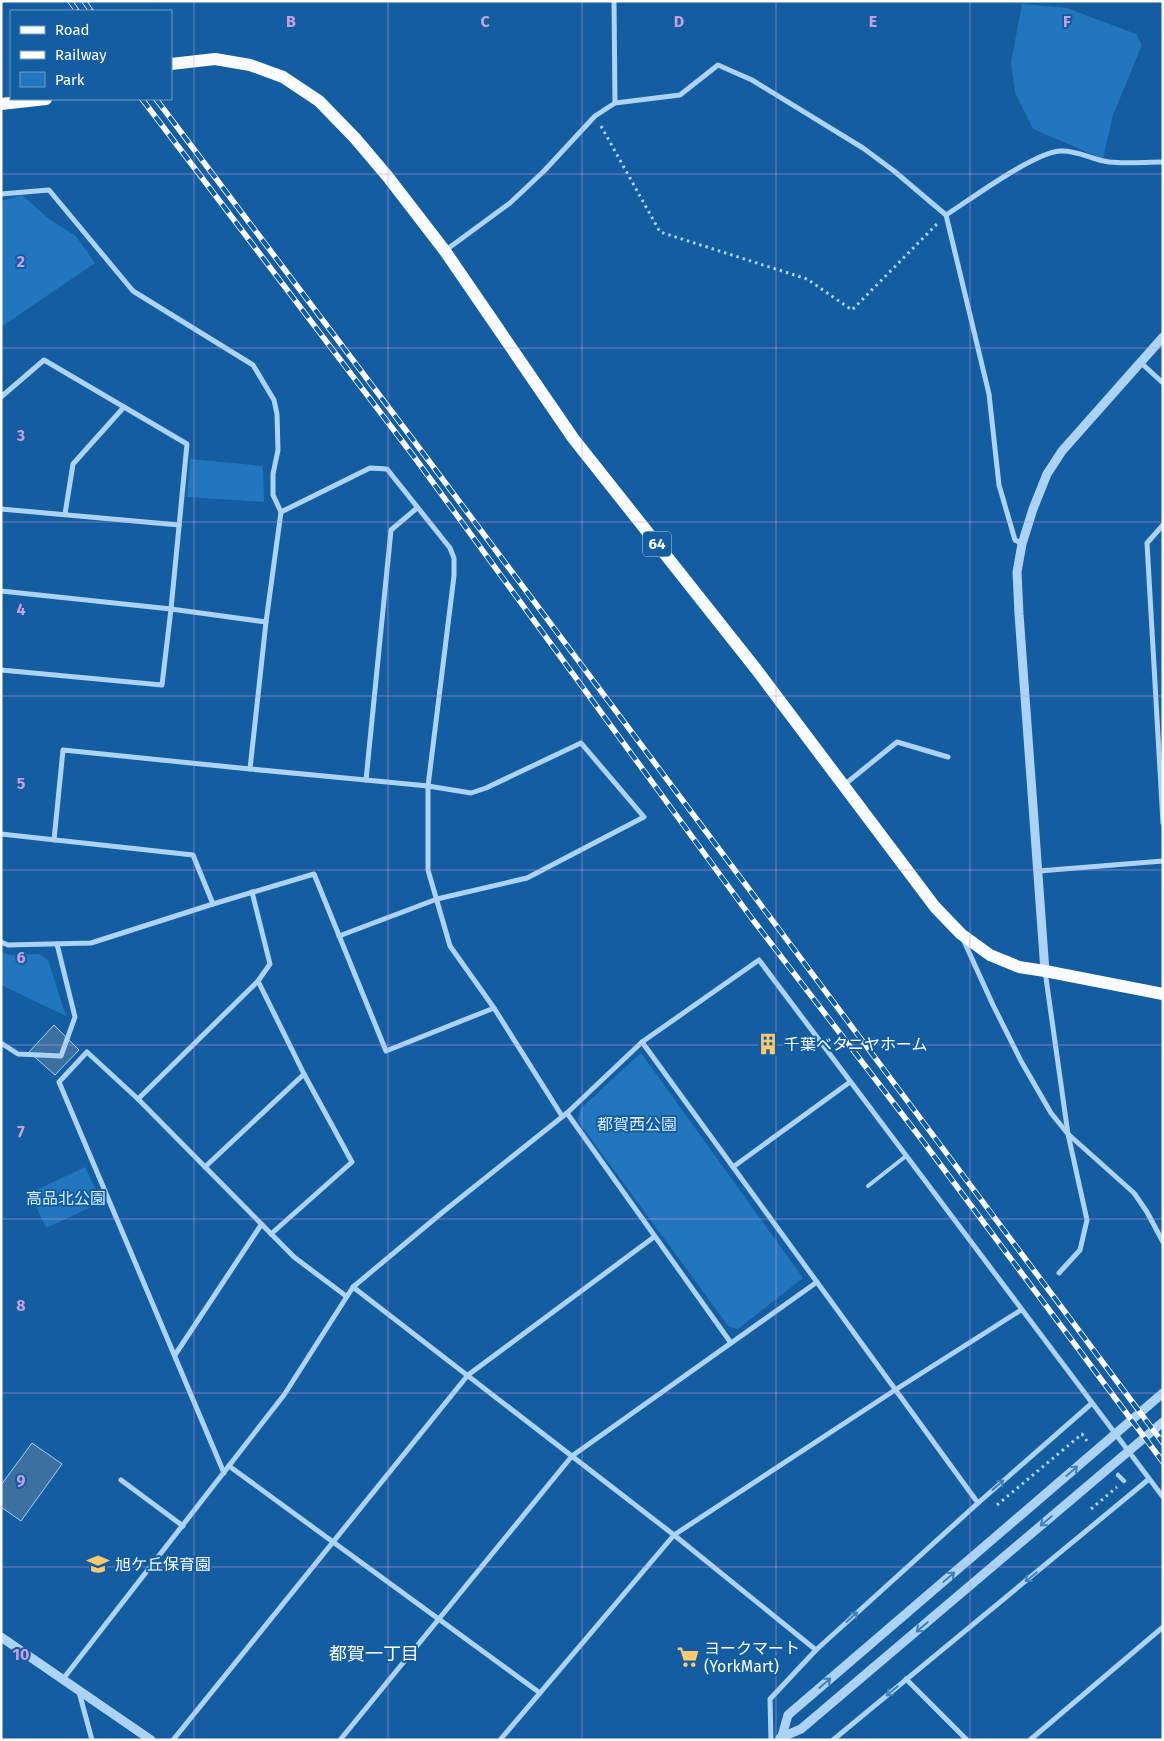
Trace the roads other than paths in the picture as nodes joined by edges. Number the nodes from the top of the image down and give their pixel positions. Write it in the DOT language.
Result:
graph roads {
  1 [pos="614,1"];
  2 [pos="175,63"];
  3 [pos="37,100"];
  4 [pos="1,104"];
  5 [pos="615,104"];
  6 [pos="1163,162"];
  7 [pos="1,194"];
  8 [pos="946,215"];
  9 [pos="445,251"];
  10 [pos="1163,337"];
  11 [pos="1140,362"];
  12 [pos="1163,383"];
  13 [pos="1,397"];
  14 [pos="124,407"];
  15 [pos="1,508"];
  16 [pos="417,508"];
  17 [pos="281,512"];
  18 [pos="65,514"];
  19 [pos="180,525"];
  20 [pos="1163,525"];
  21 [pos="1022,544"];
  22 [pos="1,591"];
  23 [pos="171,609"];
  24 [pos="266,622"];
  25 [pos="1,670"];
  26 [pos="948,757"];
  27 [pos="250,769"];
  28 [pos="366,780"];
  29 [pos="843,785"];
  30 [pos="428,786"];
  31 [pos="1163,823"];
  32 [pos="1,834"];
  33 [pos="54,840"];
  34 [pos="1163,861"];
  35 [pos="1039,871"];
  36 [pos="252,892"];
  37 [pos="437,899"];
  38 [pos="213,904"];
  39 [pos="961,934"];
  40 [pos="339,936"];
  41 [pos="1,942"];
  42 [pos="56,944"];
  43 [pos="1045,971"];
  44 [pos="258,981"];
  45 [pos="1163,994"];
  46 [pos="494,1008"];
  47 [pos="642,1042"];
  48 [pos="1,1043"];
  49 [pos="304,1074"];
  50 [pos="850,1082"];
  51 [pos="138,1099"];
  52 [pos="564,1115"];
  53 [pos="1068,1134"];
  54 [pos="906,1156"];
  55 [pos="205,1167"];
  56 [pos="733,1167"];
  57 [pos="868,1186"];
  58 [pos="261,1225"];
  59 [pos="271,1234"];
  60 [pos="654,1237"];
  61 [pos="1163,1242"];
  62 [pos="1059,1273"];
  63 [pos="817,1282"];
  64 [pos="354,1287"];
  65 [pos="346,1296"];
  66 [pos="1021,1310"];
  67 [pos="731,1343"];
  68 [pos="175,1355"];
  69 [pos="468,1375"];
  70 [pos="895,1390"];
  71 [pos="1163,1393"];
  72 [pos="1091,1404"];
  73 [pos="1163,1422"];
  74 [pos="572,1456"];
  75 [pos="230,1466"];
  76 [pos="224,1473"];
  77 [pos="1118,1475"];
  78 [pos="1149,1479"];
  79 [pos="121,1480"];
  80 [pos="1124,1481"];
  81 [pos="1163,1498"];
  82 [pos="978,1503"];
  83 [pos="183,1526"];
  84 [pos="674,1535"];
  85 [pos="334,1541"];
  86 [pos="439,1619"];
  87 [pos="1163,1627"];
  88 [pos="1,1637"];
  89 [pos="816,1650"];
  90 [pos="63,1679"];
  91 [pos="906,1679"];
  92 [pos="78,1690"];
  93 [pos="540,1693"];
  94 [pos="780,1738"];
  95 [pos="92,1740"];
  96 [pos="151,1740"];
  97 [pos="173,1740"];
  98 [pos="340,1740"];
  99 [pos="500,1740"];
  100 [pos="771,1740"];
  101 [pos="833,1740"];
  102 [pos="967,1740"];
  103 [pos="1030,1740"];
  1 -- 5 [label="street"];
  2 -- 9 [label="main road, 64"];
  3 -- 4 [label="main road"];
  5 -- 8 [label="street"];
  5 -- 9 [label="street"];
  6 -- 8 [label="street"];
  7 -- 17 [label="street"];
  8 -- 21 [label="street"];
  9 -- 29 [label="main road, 64"];
  10 -- 11 [label="street"];
  11 -- 12 [label="street"];
  11 -- 21 [label="street"];
  13 -- 14 [label="street"];
  14 -- 18 [label="street"];
  14 -- 19 [label="street"];
  15 -- 18 [label="street"];
  16 -- 17 [label="street"];
  16 -- 28 [label="street"];
  16 -- 30 [label="street"];
  17 -- 24 [label="street"];
  18 -- 19 [label="street"];
  19 -- 23 [label="street"];
  20 -- 31 [label="street"];
  21 -- 35 [label="street"];
  22 -- 23 [label="street"];
  23 -- 24 [label="street"];
  23 -- 25 [label="street"];
  24 -- 27 [label="street"];
  26 -- 29 [label="street"];
  27 -- 28 [label="street"];
  27 -- 33 [label="street"];
  28 -- 30 [label="street"];
  29 -- 39 [label="main road, 64"];
  30 -- 37 [label="street"];
  30 -- 37 [label="street"];
  32 -- 33 [label="street"];
  33 -- 38 [label="street"];
  34 -- 35 [label="street"];
  35 -- 43 [label="street"];
  36 -- 38 [label="street"];
  36 -- 40 [label="street"];
  36 -- 44 [label="street"];
  37 -- 40 [label="street"];
  37 -- 46 [label="street"];
  38 -- 42 [label="street"];
  39 -- 43 [label="main road, 64"];
  39 -- 53 [label="street"];
  40 -- 46 [label="street"];
  41 -- 42 [label="street"];
  42 -- 48 [label="street"];
  43 -- 45 [label="main road, 64"];
  43 -- 53 [label="street"];
  44 -- 49 [label="street"];
  44 -- 51 [label="street"];
  46 -- 52 [label="street"];
  47 -- 50 [label="street"];
  47 -- 52 [label="street"];
  47 -- 56 [label="street"];
  49 -- 55 [label="street"];
  49 -- 59 [label="street"];
  50 -- 54 [label="street"];
  50 -- 56 [label="street"];
  51 -- 55 [label="street"];
  51 -- 68 [label="street"];
  52 -- 60 [label="street"];
  52 -- 64 [label="street"];
  53 -- 61 [label="street"];
  53 -- 62 [label="street"];
  54 -- 57 [label="lane"];
  54 -- 66 [label="street"];
  55 -- 58 [label="street"];
  56 -- 63 [label="street"];
  58 -- 59 [label="street"];
  58 -- 68 [label="street"];
  59 -- 65 [label="street"];
  60 -- 67 [label="street"];
  60 -- 69 [label="street"];
  63 -- 67 [label="street"];
  63 -- 70 [label="street"];
  64 -- 65 [label="street"];
  64 -- 69 [label="street"];
  65 -- 75 [label="street"];
  66 -- 70 [label="street"];
  66 -- 72 [label="street"];
  67 -- 74 [label="street"];
  68 -- 76 [label="street"];
  69 -- 74 [label="street"];
  69 -- 85 [label="street"];
  70 -- 82 [label="street"];
  70 -- 84 [label="street"];
  94 -- 71 [label="street, one-way"];
  72 -- 78 [label="street"];
  82 -- 72 [label="street, one-way"];
  73 -- 94 [label="street, one-way"];
  74 -- 84 [label="street"];
  74 -- 86 [label="street"];
  75 -- 76 [label="street"];
  75 -- 85 [label="street"];
  76 -- 83 [label="street"];
  77 -- 80 [label="street"];
  78 -- 81 [label="street"];
  78 -- 91 [label="street, one-way"];
  79 -- 83 [label="street"];
  89 -- 82 [label="street, one-way"];
  83 -- 90 [label="street"];
  84 -- 89 [label="street"];
  84 -- 93 [label="street"];
  85 -- 86 [label="street"];
  85 -- 97 [label="street"];
  86 -- 93 [label="street"];
  86 -- 98 [label="street"];
  87 -- 103 [label="street"];
  88 -- 90 [label="street"];
  89 -- 100 [label="street"];
  90 -- 92 [label="street"];
  91 -- 101 [label="street, one-way"];
  91 -- 102 [label="street"];
  92 -- 95 [label="street"];
  92 -- 96 [label="street"];
  93 -- 99 [label="street"];
}
